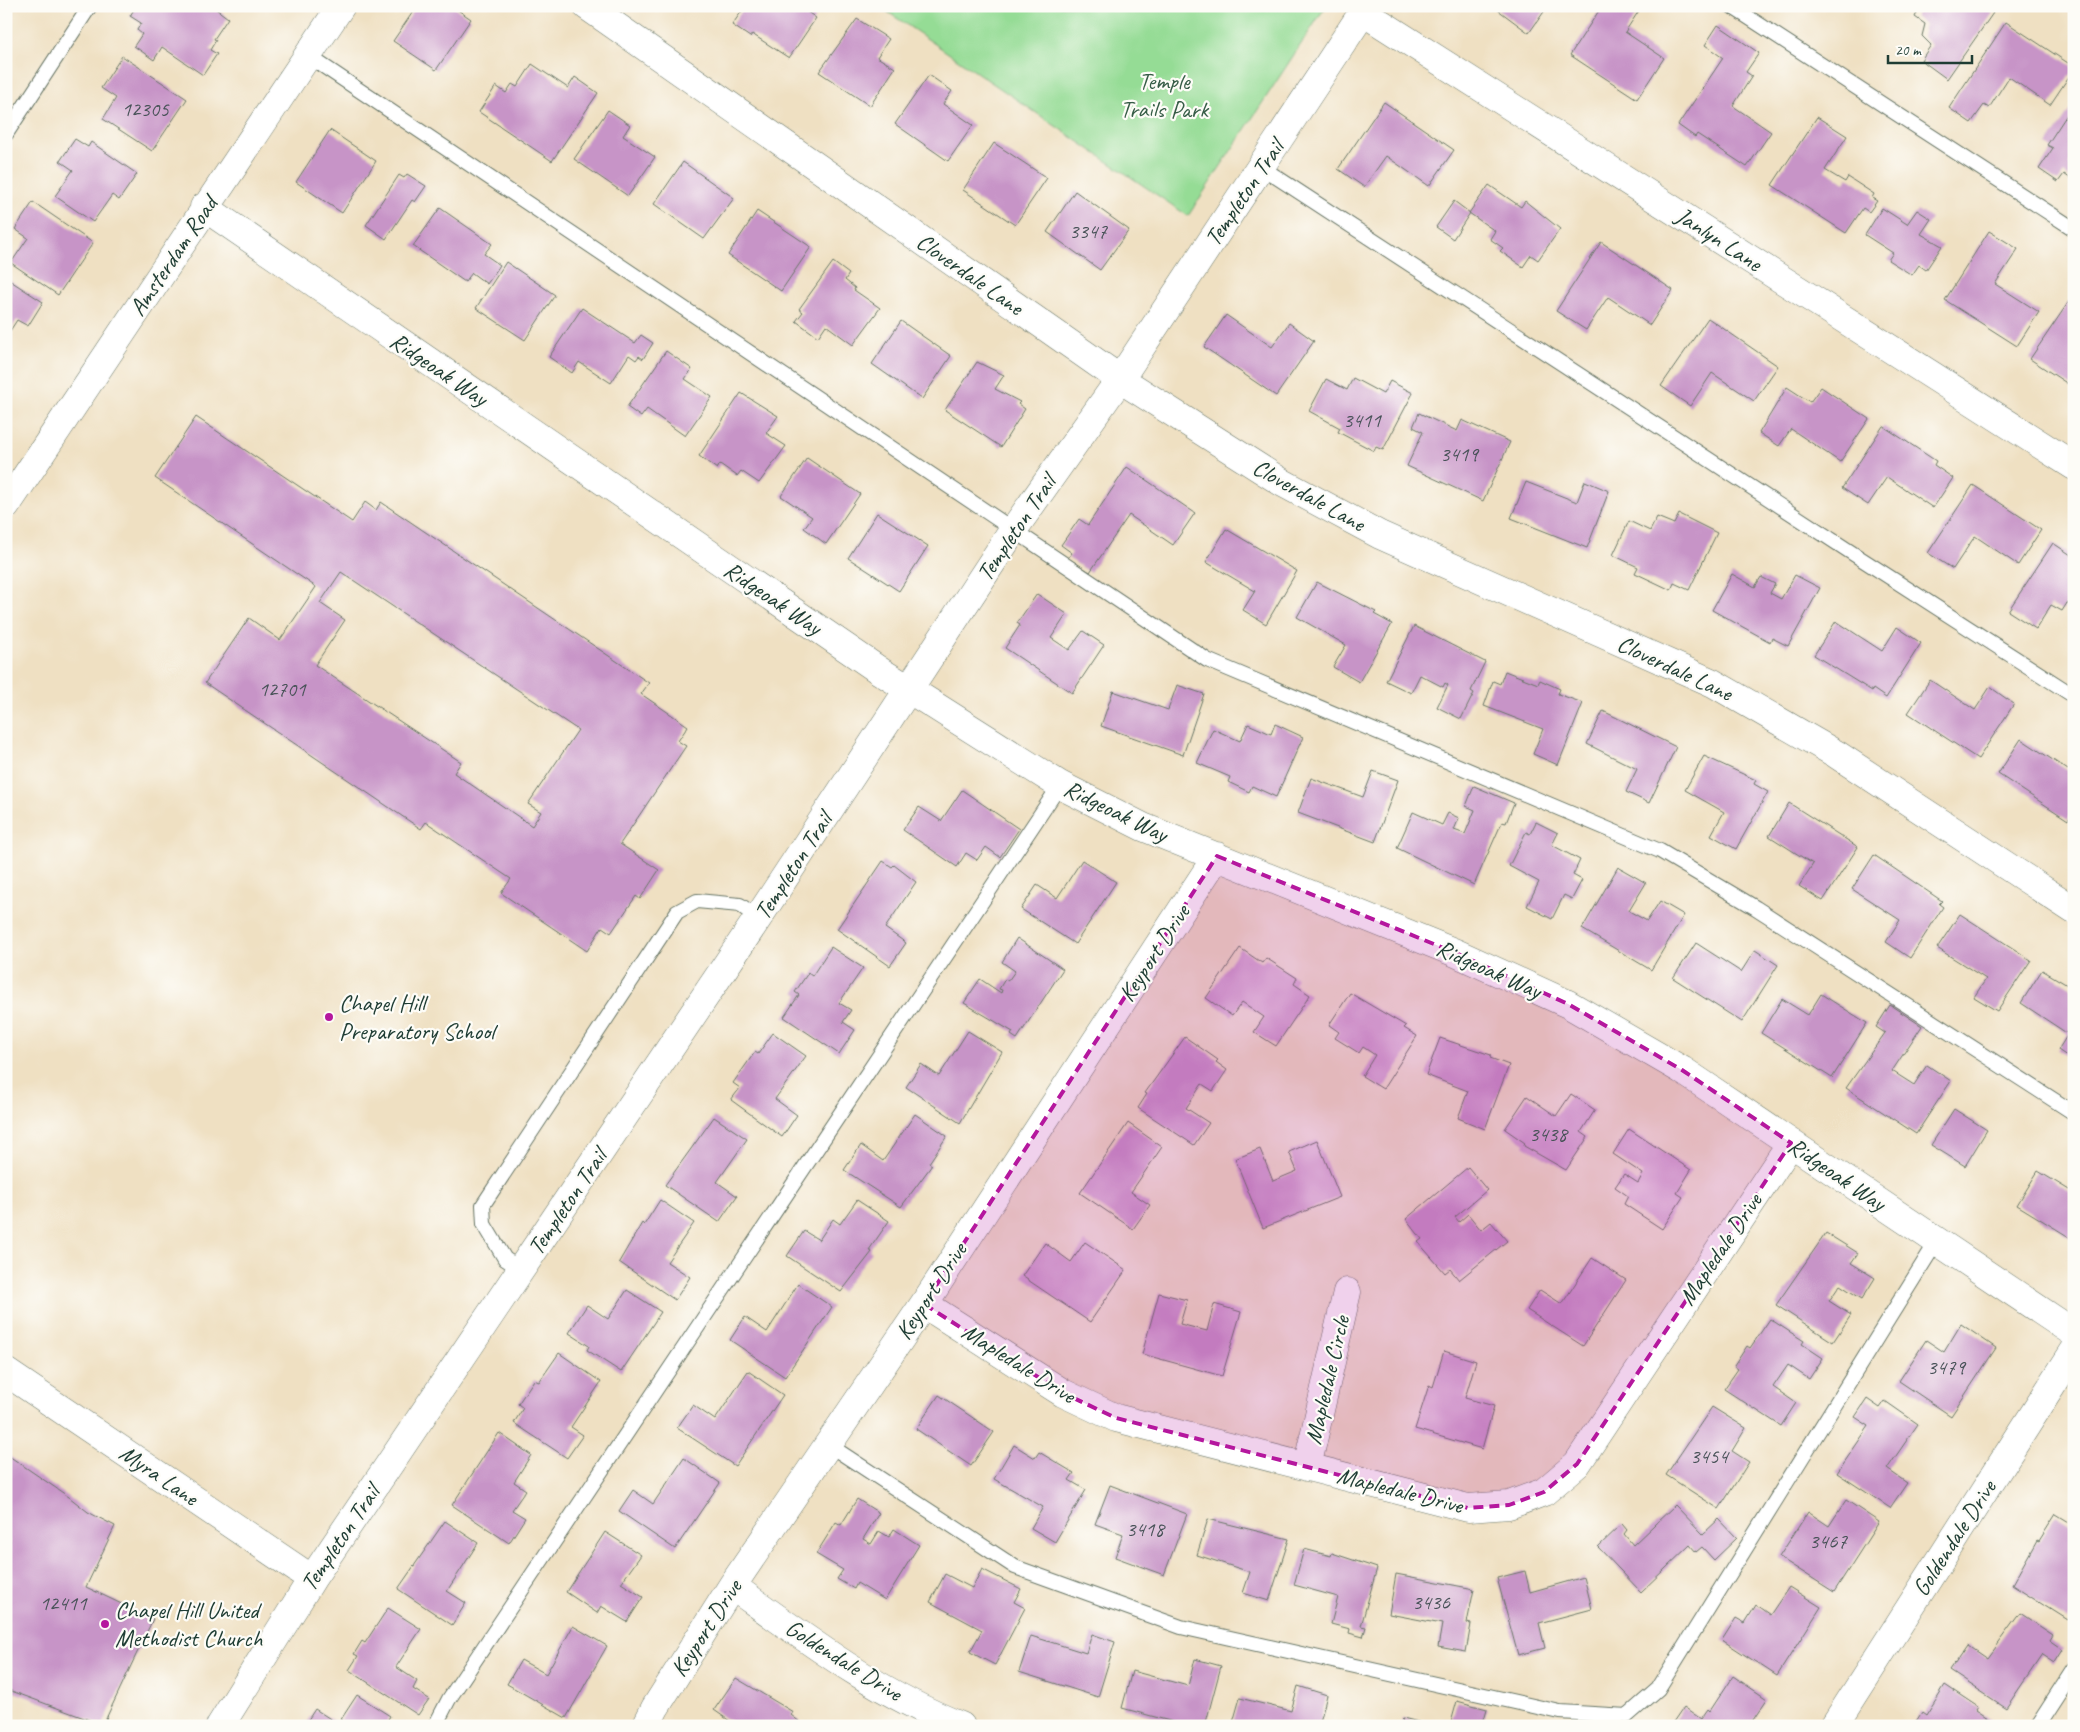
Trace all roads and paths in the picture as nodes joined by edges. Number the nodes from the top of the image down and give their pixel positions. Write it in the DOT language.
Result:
graph roads {
  1 [pos="90,6"];
  2 [pos="341,6"];
  3 [pos="587,6"];
  4 [pos="1731,6"];
  5 [pos="1365,9"];
  6 [pos="308,55"];
  7 [pos="6,134"];
  8 [pos="1261,167"];
  9 [pos="204,207"];
  10 [pos="2074,229"];
  11 [pos="1120,379"];
  12 [pos="2074,466"];
  13 [pos="6,506"];
  14 [pos="1014,529"];
  15 [pos="908,689"];
  16 [pos="2074,696"];
  17 [pos="1060,785"];
  18 [pos="1217,856"];
  19 [pos="2074,910"];
  20 [pos="758,918"];
  21 [pos="2074,1113"];
  22 [pos="1791,1143"];
  23 [pos="1937,1241"];
  24 [pos="521,1269"];
  25 [pos="1347,1292"];
  26 [pos="924,1304"];
  27 [pos="2074,1333"];
  28 [pos="2074,1350"];
  29 [pos="6,1372"];
  30 [pos="829,1445"];
  31 [pos="1307,1467"];
  32 [pos="312,1579"];
  33 [pos="732,1586"];
  34 [pos="2074,1669"];
  35 [pos="220,1726"];
  36 [pos="435,1726"];
  37 [pos="646,1726"];
  38 [pos="961,1726"];
  39 [pos="1834,1726"];
  40 [pos="2036,1726"];
  1 -- 7 [label="lane"];
  2 -- 6 [label="street, Amsterdam Road"];
  3 -- 11 [label="street, Cloverdale Lane"];
  4 -- 10 [label="lane"];
  5 -- 8 [label="street, Templeton Trail"];
  5 -- 12 [label="street, Janlyn Lane"];
  6 -- 9 [label="street, Amsterdam Road"];
  6 -- 14 [label="lane"];
  8 -- 11 [label="street, Templeton Trail"];
  8 -- 16 [label="lane"];
  9 -- 13 [label="street, Amsterdam Road"];
  9 -- 15 [label="street, Ridgeoak Way"];
  11 -- 14 [label="street, Templeton Trail"];
  11 -- 19 [label="street, Cloverdale Lane"];
  14 -- 15 [label="street, Templeton Trail"];
  14 -- 21 [label="lane"];
  15 -- 17 [label="street, Ridgeoak Way"];
  15 -- 20 [label="street, Templeton Trail"];
  17 -- 18 [label="street, Ridgeoak Way"];
  17 -- 36 [label="lane"];
  18 -- 22 [label="street, Ridgeoak Way"];
  18 -- 26 [label="street, Keyport Drive"];
  20 -- 24 [label="street, Templeton Trail"];
  20 -- 24 [label="lane"];
  22 -- 23 [label="street, Ridgeoak Way"];
  22 -- 31 [label="street, Mapledale Drive"];
  23 -- 27 [label="street, Ridgeoak Way"];
  23 -- 30 [label="lane"];
  24 -- 32 [label="street, Templeton Trail"];
  25 -- 31 [label="street, Mapledale Circle"];
  26 -- 30 [label="street, Keyport Drive"];
  26 -- 31 [label="street, Mapledale Drive"];
  28 -- 39 [label="street, Goldendale Drive"];
  29 -- 32 [label="street, Myra Lane"];
  30 -- 33 [label="street, Keyport Drive"];
  32 -- 35 [label="street, Templeton Trail"];
  33 -- 37 [label="street, Keyport Drive"];
  33 -- 38 [label="street, Goldendale Drive"];
  34 -- 40 [label="lane"];
}
